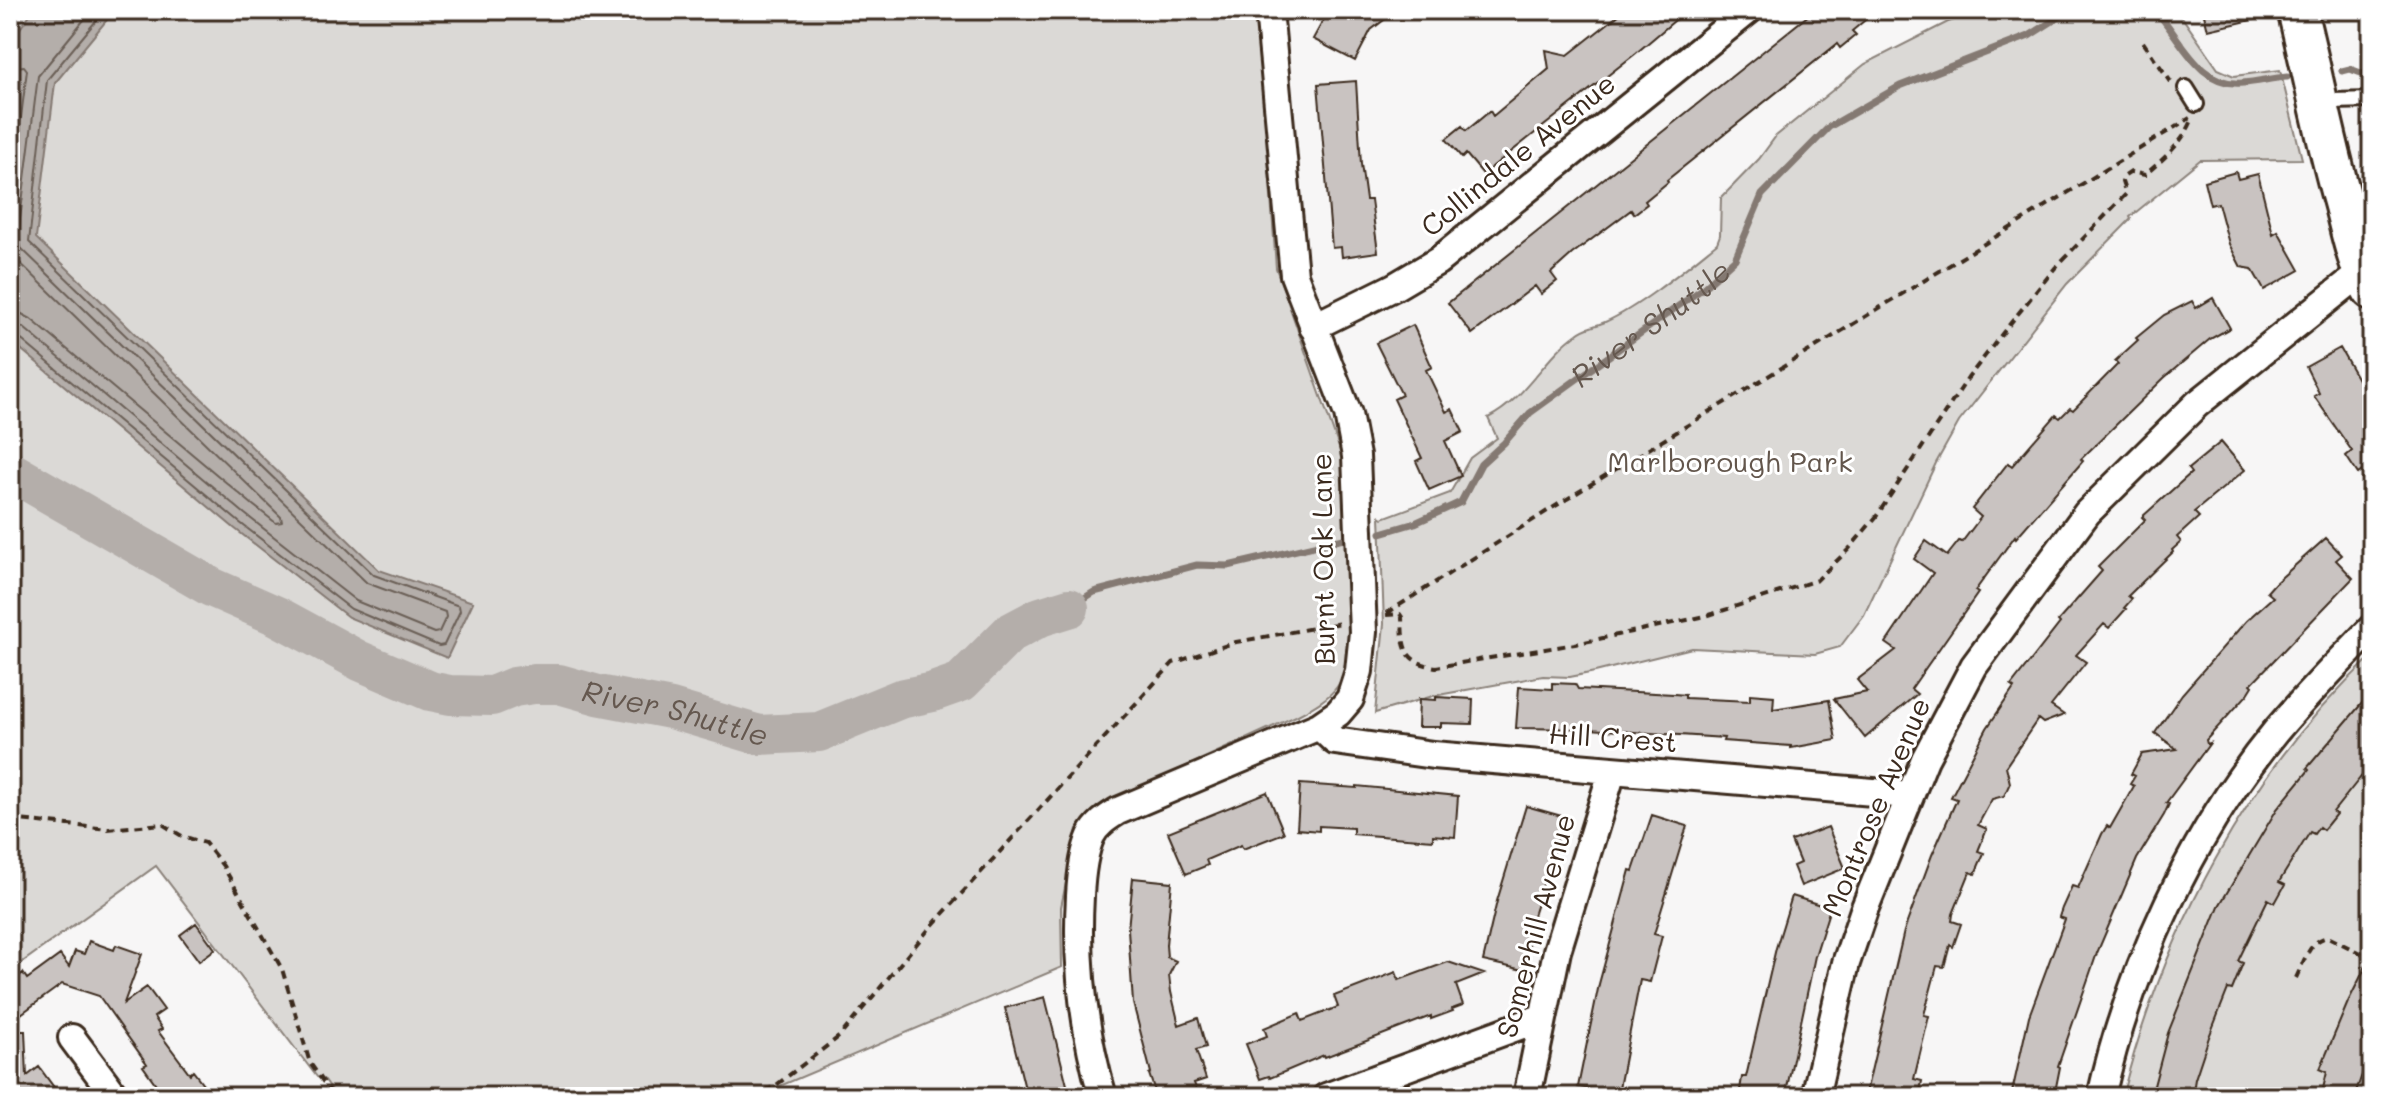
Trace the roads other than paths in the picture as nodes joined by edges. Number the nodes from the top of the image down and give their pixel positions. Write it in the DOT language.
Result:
graph roads {
  1 [pos="1269,10"];
  2 [pos="1749,10"];
  3 [pos="2297,10"];
  4 [pos="2186,88"];
  5 [pos="2316,97"];
  6 [pos="2372,100"];
  7 [pos="2195,110"];
  8 [pos="2367,281"];
  9 [pos="1313,327"];
  10 [pos="2372,628"];
  11 [pos="1319,726"];
  12 [pos="1612,772"];
  13 [pos="1909,795"];
  14 [pos="1541,1018"];
  15 [pos="72,1038"];
  16 [pos="116,1097"];
  17 [pos="1103,1097"];
  18 [pos="1326,1097"];
  19 [pos="1527,1097"];
  20 [pos="1815,1097"];
  21 [pos="2101,1097"];
  1 -- 9 [label="street, Burnt Oak Lane"];
  2 -- 9 [label="street, Collindale Avenue"];
  3 -- 5 [label="street"];
  4 -- 7 [label="lane"];
  5 -- 6 [label="lane"];
  5 -- 8 [label="street"];
  8 -- 13 [label="street, Montrose Avenue"];
  9 -- 11 [label="street, Burnt Oak Lane"];
  10 -- 21 [label="street"];
  11 -- 12 [label="street, Hill Crest"];
  11 -- 17 [label="street, Burnt Oak Lane"];
  12 -- 13 [label="street, Hill Crest"];
  12 -- 14 [label="street, Somerhill Avenue"];
  13 -- 20 [label="street, Montrose Avenue"];
  14 -- 18 [label="street"];
  14 -- 19 [label="street, Somerhill Avenue"];
  15 -- 16 [label="street"];
}
